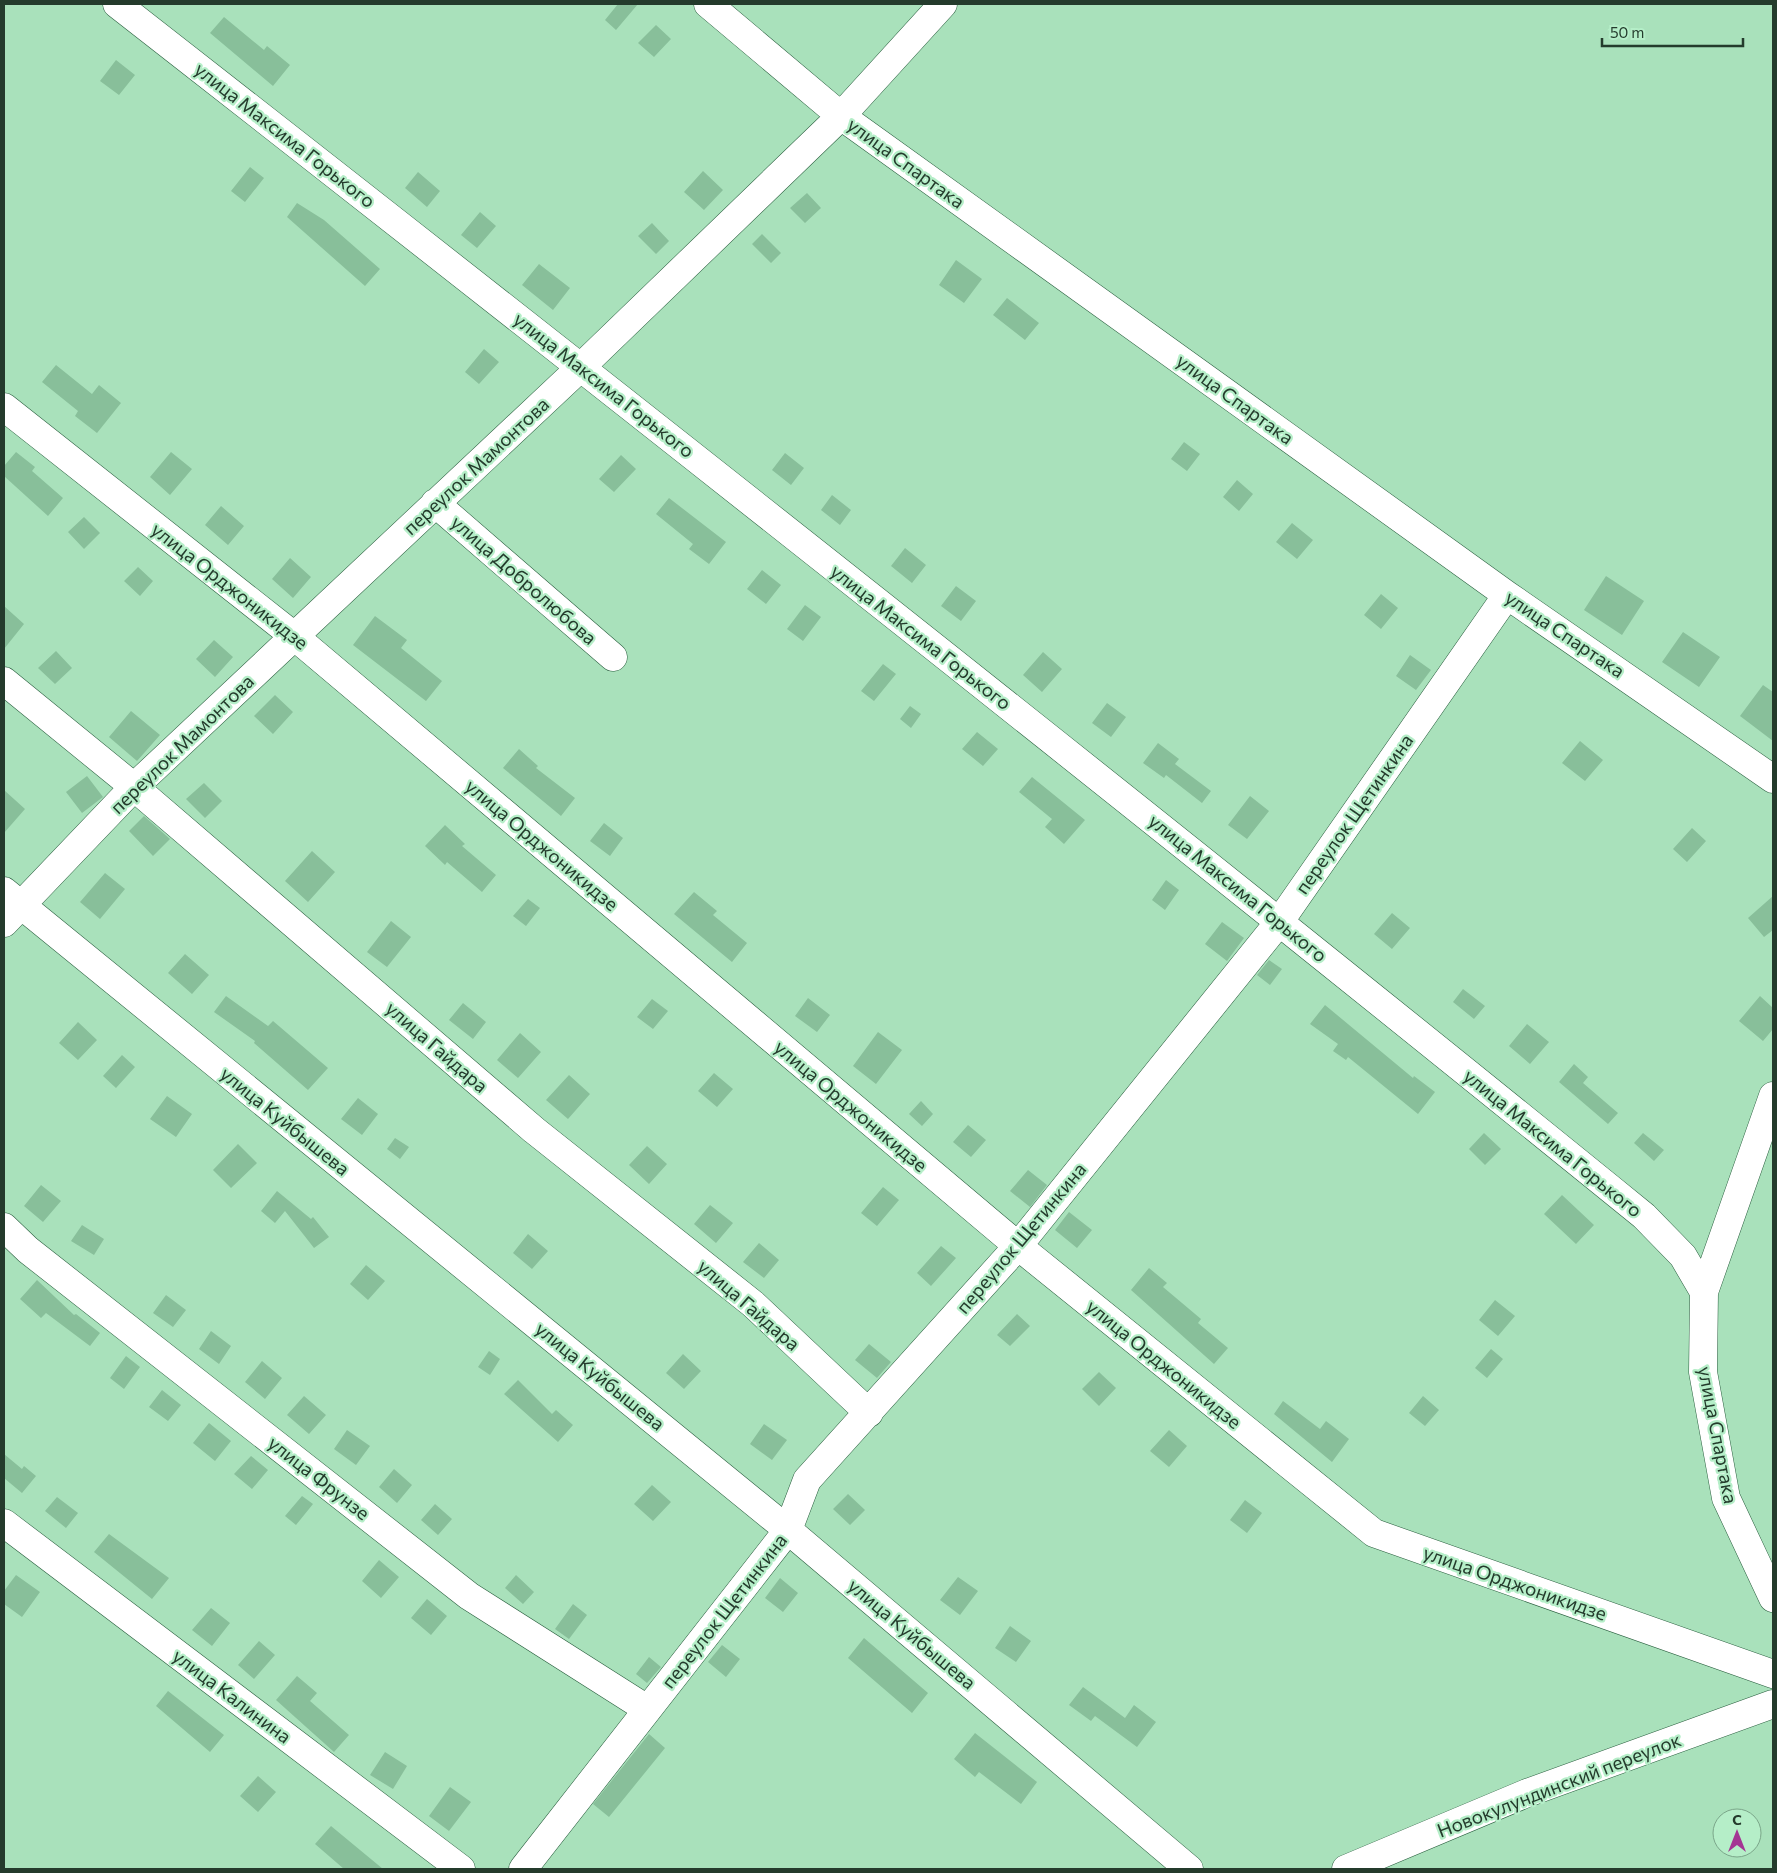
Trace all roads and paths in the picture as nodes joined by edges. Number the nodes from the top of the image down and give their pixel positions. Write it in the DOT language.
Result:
graph roads {
  1 [pos="117,4"];
  2 [pos="708,4"];
  3 [pos="943,4"];
  4 [pos="841,116"];
  5 [pos="582,367"];
  6 [pos="4,407"];
  7 [pos="435,503"];
  8 [pos="1507,594"];
  9 [pos="294,636"];
  10 [pos="613,657"];
  11 [pos="4,681"];
  12 [pos="1773,779"];
  13 [pos="134,787"];
  14 [pos="10,907"];
  15 [pos="1280,921"];
  16 [pos="1773,1096"];
  17 [pos="4,1227"];
  18 [pos="1018,1246"];
  19 [pos="1704,1292"];
  20 [pos="869,1413"];
  21 [pos="4,1523"];
  22 [pos="788,1530"];
  23 [pos="1773,1598"];
  24 [pos="1773,1674"];
  25 [pos="1773,1704"];
  26 [pos="647,1709"];
  27 [pos="461,1869"];
  28 [pos="522,1869"];
  29 [pos="1189,1869"];
  30 [pos="1346,1869"];
  1 -- 5 [label="street, улица Максима Горького"];
  2 -- 4 [label="street, улица Спартака"];
  3 -- 4 [label="street, переулок Мамонтова"];
  4 -- 5 [label="street, переулок Мамонтова"];
  4 -- 8 [label="street, улица Спартака"];
  5 -- 7 [label="street, переулок Мамонтова"];
  5 -- 15 [label="street, улица Максима Горького"];
  6 -- 9 [label="street, улица Орджоникидзе"];
  7 -- 9 [label="street, переулок Мамонтова"];
  7 -- 10 [label="street, улица Добролюбова"];
  8 -- 12 [label="street, улица Спартака"];
  8 -- 15 [label="street, переулок Щетинкина"];
  9 -- 13 [label="street, переулок Мамонтова"];
  9 -- 18 [label="street, улица Орджоникидзе"];
  11 -- 13 [label="street, улица Гайдара"];
  13 -- 14 [label="street, переулок Мамонтова"];
  13 -- 20 [label="street, улица Гайдара"];
  14 -- 22 [label="street, улица Куйбышева"];
  15 -- 18 [label="street, переулок Щетинкина"];
  15 -- 19 [label="street, улица Максима Горького"];
  16 -- 19 [label="street, улица Спартака"];
  17 -- 26 [label="street, улица Фрунзе"];
  18 -- 20 [label="street, переулок Щетинкина"];
  18 -- 24 [label="street, улица Орджоникидзе"];
  19 -- 23 [label="street, улица Спартака"];
  20 -- 22 [label="street, переулок Щетинкина"];
  21 -- 27 [label="street, улица Калинина"];
  22 -- 26 [label="street, переулок Щетинкина"];
  22 -- 29 [label="street, улица Куйбышева"];
  25 -- 30 [label="street, Новокулундинский переулок"];
  26 -- 28 [label="street, переулок Щетинкина"];
}
